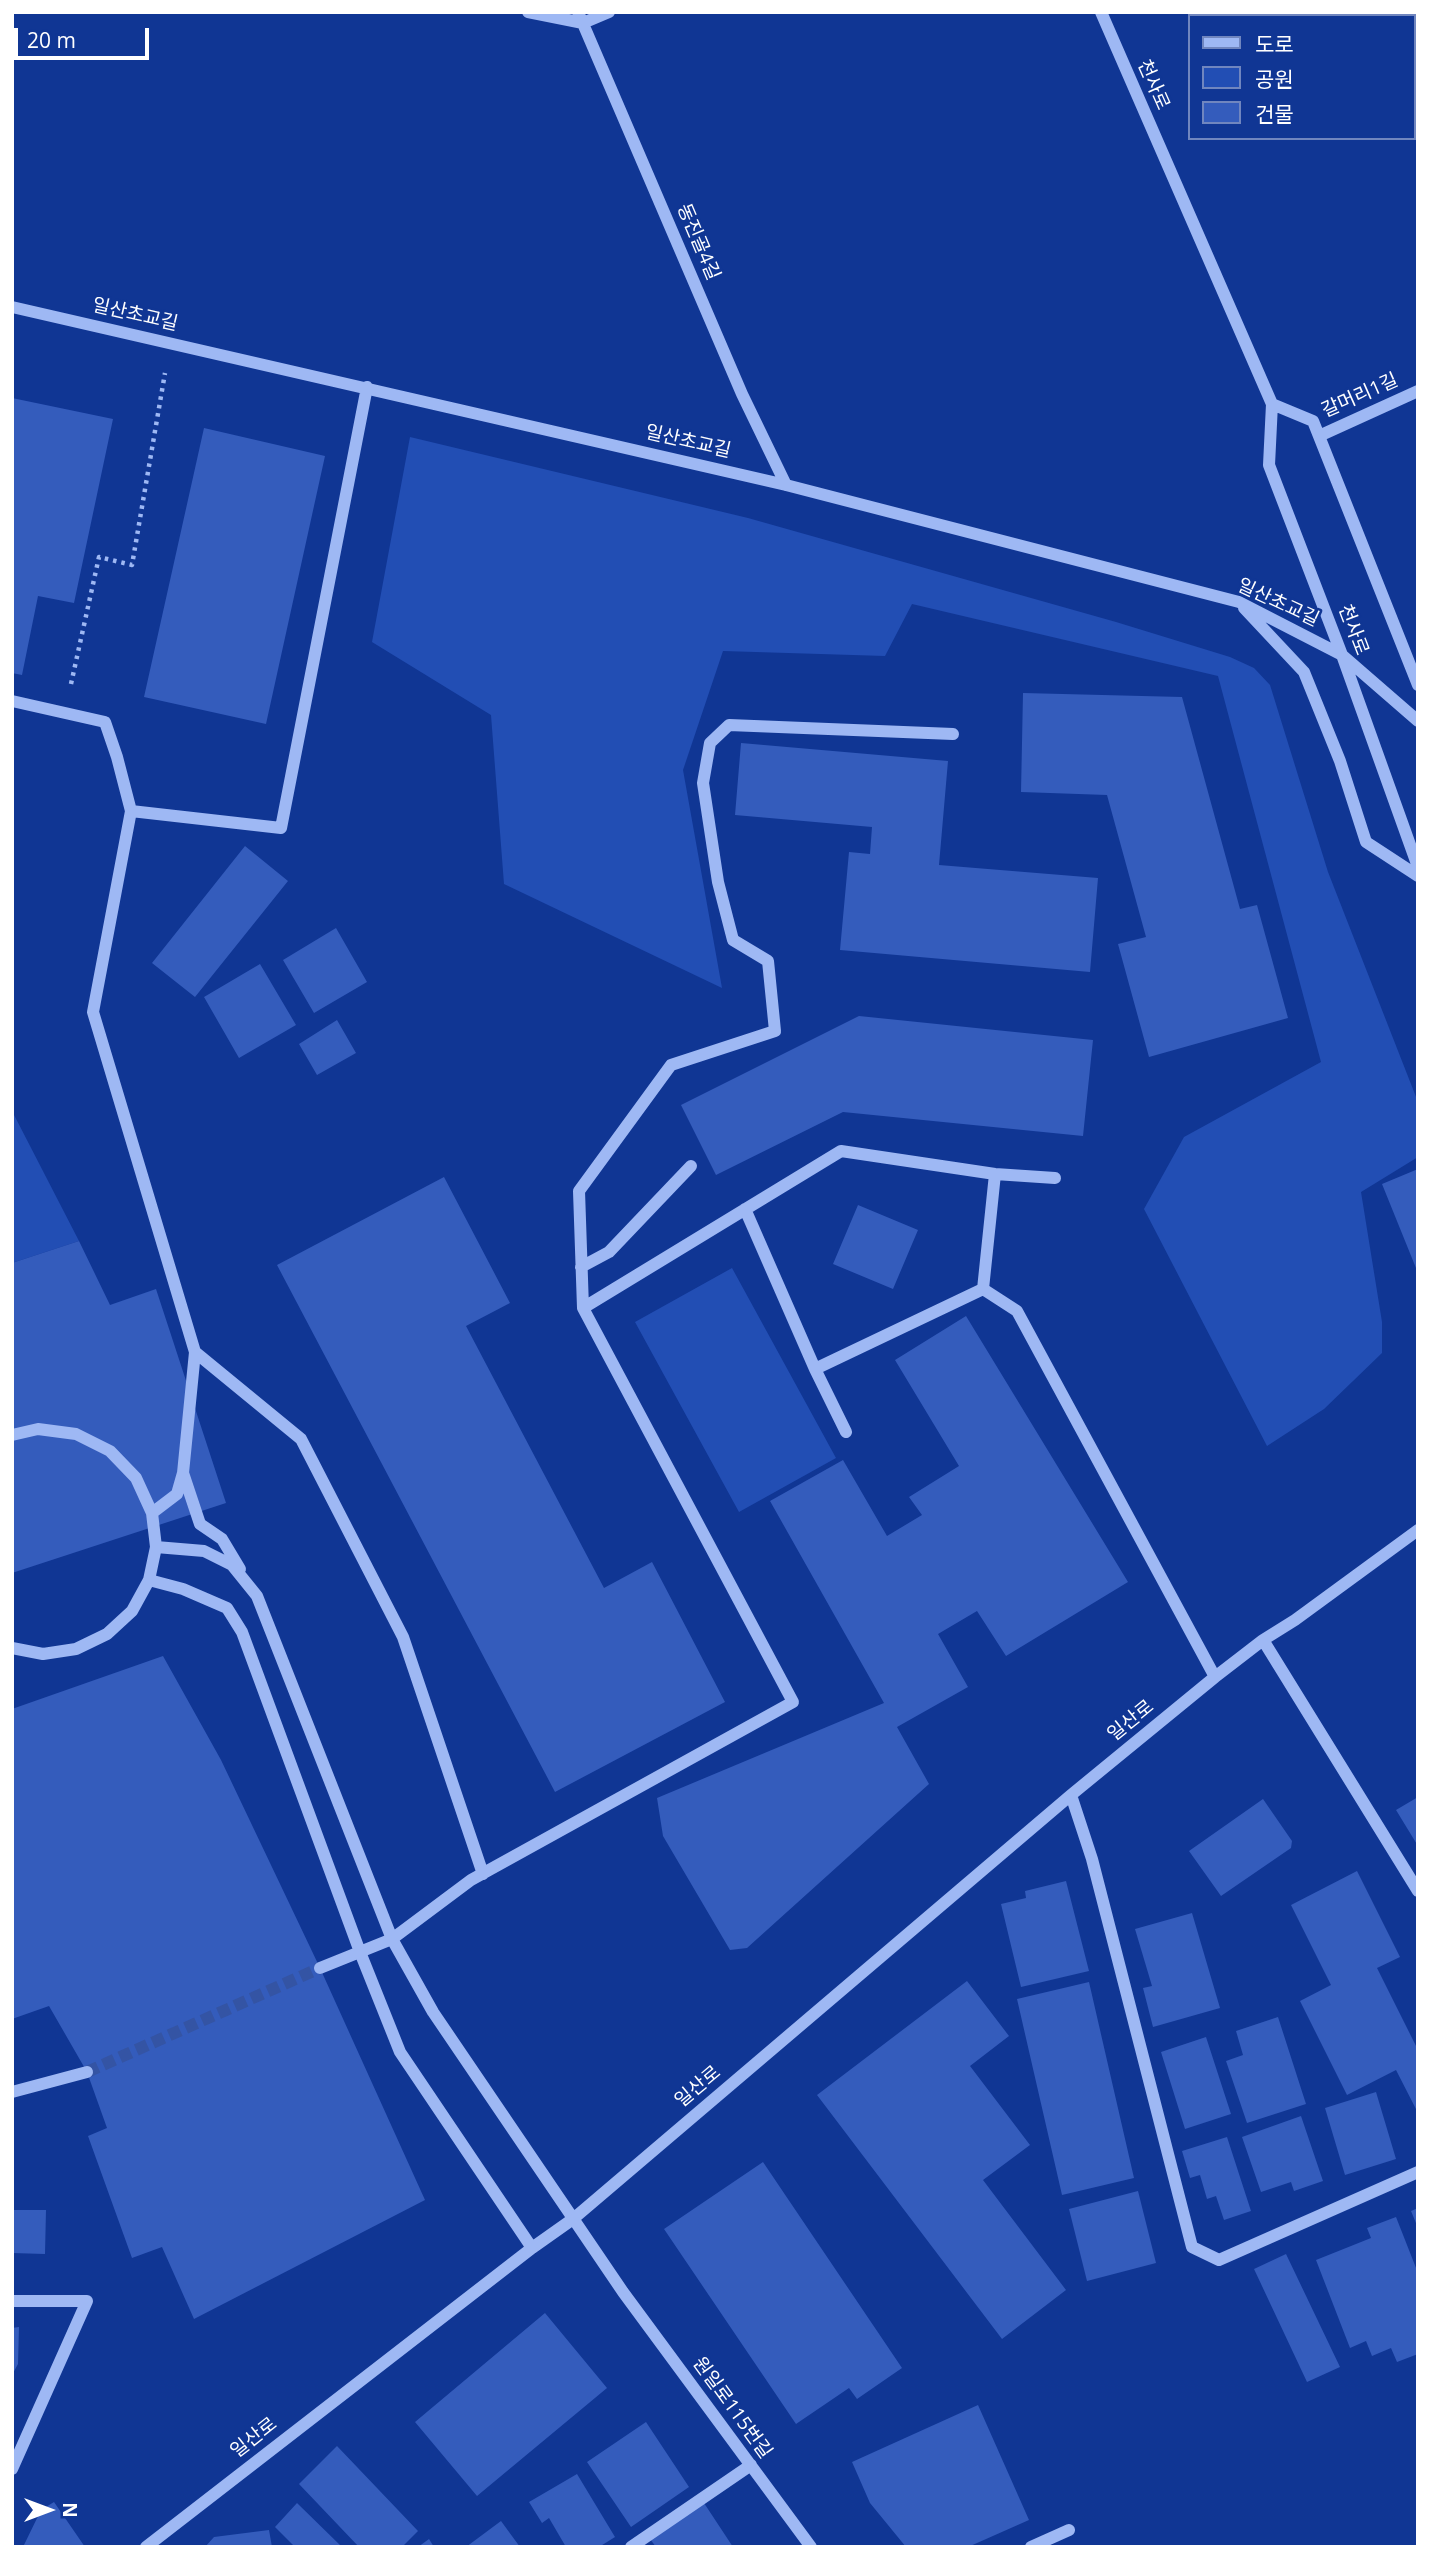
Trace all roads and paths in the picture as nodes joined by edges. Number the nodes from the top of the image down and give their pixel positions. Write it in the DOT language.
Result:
graph roads {
  1 [pos="528,12"];
  2 [pos="609,12"];
  3 [pos="1101,12"];
  4 [pos="580,18"];
  5 [pos="12,307"];
  6 [pos="165,370"];
  7 [pos="367,387"];
  8 [pos="1418,391"];
  9 [pos="1272,404"];
  10 [pos="1319,436"];
  11 [pos="786,485"];
  12 [pos="1239,602"];
  13 [pos="1342,655"];
  14 [pos="73,676"];
  15 [pos="1418,685"];
  16 [pos="12,701"];
  17 [pos="1418,721"];
  18 [pos="953,734"];
  19 [pos="131,811"];
  20 [pos="1418,867"];
  21 [pos="1418,876"];
  22 [pos="691,1166"];
  23 [pos="995,1174"];
  24 [pos="1055,1178"];
  25 [pos="745,1209"];
  26 [pos="582,1267"];
  27 [pos="983,1289"];
  28 [pos="583,1308"];
  29 [pos="195,1352"];
  30 [pos="815,1369"];
  31 [pos="846,1432"];
  32 [pos="12,1435"];
  33 [pos="183,1473"];
  34 [pos="152,1513"];
  35 [pos="1418,1530"];
  36 [pos="156,1547"];
  37 [pos="149,1580"];
  38 [pos="257,1597"];
  39 [pos="1262,1640"];
  40 [pos="16,1652"];
  41 [pos="1215,1676"];
  42 [pos="1071,1795"];
  43 [pos="483,1874"];
  44 [pos="1418,1891"];
  45 [pos="392,1940"];
  46 [pos="360,1952"];
  47 [pos="320,1968"];
  48 [pos="87,2072"];
  49 [pos="12,2092"];
  50 [pos="1418,2172"];
  51 [pos="573,2219"];
  52 [pos="532,2248"];
  53 [pos="12,2301"];
  54 [pos="751,2465"];
  55 [pos="12,2469"];
  56 [pos="1069,2530"];
  57 [pos="146,2547"];
  58 [pos="631,2547"];
  59 [pos="811,2547"];
  60 [pos="1031,2547"];
  1 -- 4 [label="street"];
  2 -- 4 [label="street"];
  3 -- 9 [label="street, 천사로"];
  4 -- 11 [label="street, 동진골4길"];
  5 -- 7 [label="street, 일산초교길"];
  6 -- 14 [label="path"];
  7 -- 11 [label="street, 일산초교길"];
  7 -- 19 [label="street"];
  8 -- 10 [label="street, 갈머리1길"];
  9 -- 10 [label="street"];
  9 -- 13 [label="street, 천사로"];
  10 -- 15 [label="street"];
  11 -- 12 [label="street, 일산초교길"];
  12 -- 13 [label="street, 일산초교길"];
  12 -- 21 [label="street"];
  13 -- 17 [label="street"];
  13 -- 20 [label="street, 천사로"];
  16 -- 19 [label="street"];
  18 -- 26 [label="street"];
  19 -- 29 [label="street"];
  22 -- 26 [label="street"];
  23 -- 24 [label="street"];
  23 -- 25 [label="street"];
  23 -- 27 [label="street"];
  25 -- 28 [label="street"];
  25 -- 30 [label="street"];
  26 -- 28 [label="street"];
  27 -- 30 [label="street"];
  27 -- 41 [label="street"];
  28 -- 43 [label="street"];
  29 -- 33 [label="street"];
  29 -- 43 [label="street"];
  30 -- 31 [label="street"];
  32 -- 34 [label="street"];
  33 -- 34 [label="street"];
  33 -- 38 [label="street"];
  34 -- 36 [label="street"];
  35 -- 39 [label="street, 일산로"];
  36 -- 37 [label="street"];
  36 -- 38 [label="street"];
  37 -- 40 [label="street"];
  37 -- 46 [label="street"];
  38 -- 45 [label="street, 원일로115번길"];
  39 -- 41 [label="street, 일산로"];
  39 -- 44 [label="street"];
  41 -- 42 [label="street, 일산로"];
  42 -- 50 [label="street"];
  42 -- 51 [label="street, 일산로"];
  43 -- 45 [label="street"];
  45 -- 46 [label="street"];
  45 -- 51 [label="street, 원일로115번길"];
  46 -- 47 [label="street"];
  46 -- 52 [label="street"];
  48 -- 49 [label="street"];
  51 -- 52 [label="street, 일산로"];
  51 -- 54 [label="street, 원일로115번길"];
  52 -- 57 [label="street, 일산로"];
  53 -- 55 [label="street"];
  54 -- 58 [label="street"];
  54 -- 59 [label="street, 원일로115번길"];
  56 -- 60 [label="street"];
}
